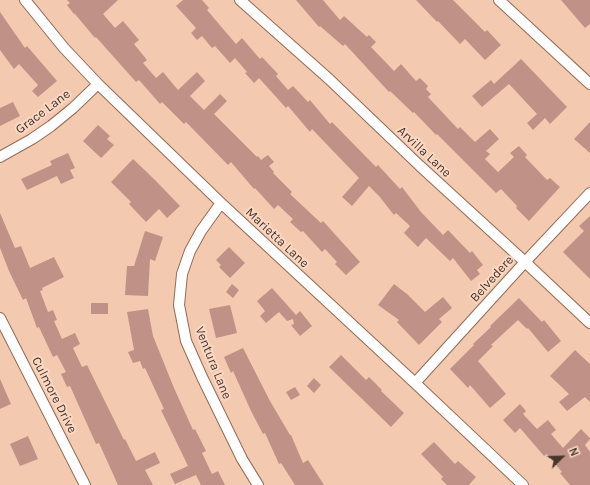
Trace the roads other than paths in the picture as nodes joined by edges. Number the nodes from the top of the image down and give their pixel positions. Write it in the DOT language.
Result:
graph roads {
  1 [pos="25,0"];
  2 [pos="240,0"];
  3 [pos="499,0"];
  4 [pos="98,84"];
  5 [pos="590,84"];
  6 [pos="0,157"];
  7 [pos="590,193"];
  8 [pos="221,203"];
  9 [pos="525,262"];
  10 [pos="0,318"];
  11 [pos="590,324"];
  12 [pos="415,383"];
  13 [pos="84,485"];
  14 [pos="258,485"];
  15 [pos="523,485"];
  1 -- 4 [label="street, Marietta Lane"];
  2 -- 9 [label="street, Arvilla Lane"];
  3 -- 5 [label="street"];
  4 -- 6 [label="street, Grace Lane"];
  4 -- 8 [label="street, Marietta Lane"];
  7 -- 9 [label="street, Belvedere"];
  8 -- 12 [label="street, Marietta Lane"];
  8 -- 14 [label="street, Ventura Lane"];
  9 -- 11 [label="street, Arvilla Lane"];
  9 -- 12 [label="street, Belvedere"];
  10 -- 13 [label="street, Culmore Drive"];
  12 -- 15 [label="street, Marietta Lane"];
}
